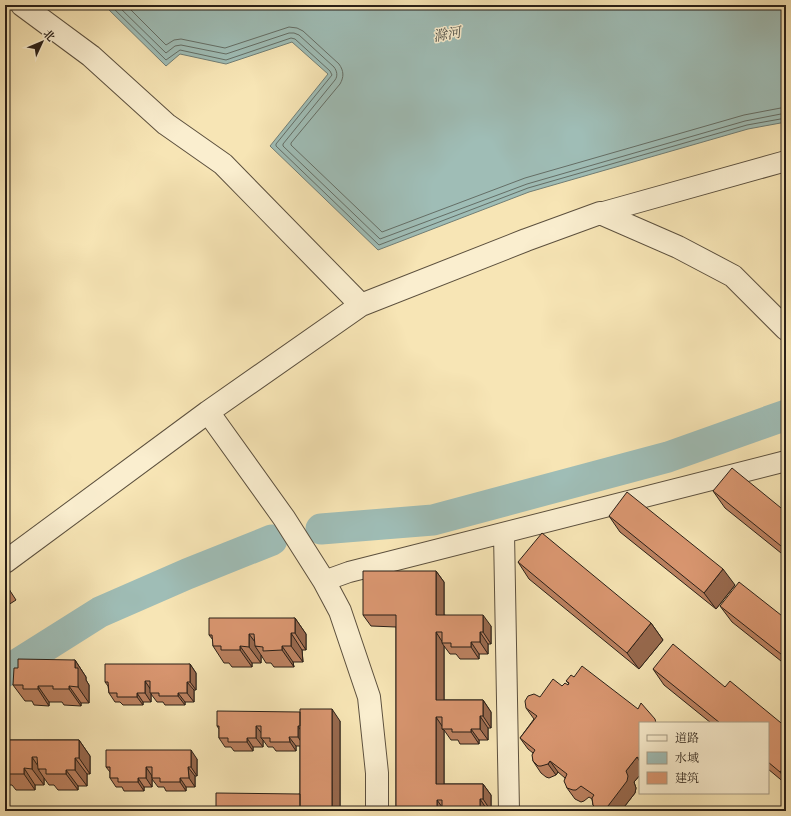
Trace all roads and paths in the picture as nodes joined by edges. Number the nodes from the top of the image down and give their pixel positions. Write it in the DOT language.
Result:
graph roads {
  1 [pos="22,5"];
  2 [pos="786,161"];
  3 [pos="600,213"];
  4 [pos="361,305"];
  5 [pos="786,329"];
  6 [pos="208,412"];
  7 [pos="786,461"];
  8 [pos="504,533"];
  9 [pos="5,562"];
  10 [pos="324,581"];
  11 [pos="377,811"];
  12 [pos="509,811"];
  1 -- 4 [label="street"];
  2 -- 3 [label="street"];
  3 -- 4 [label="street"];
  3 -- 5 [label="street"];
  4 -- 6 [label="street"];
  6 -- 9 [label="street"];
  6 -- 10 [label="street"];
  7 -- 8 [label="street"];
  8 -- 10 [label="street"];
  8 -- 12 [label="street"];
  10 -- 11 [label="street"];
}
